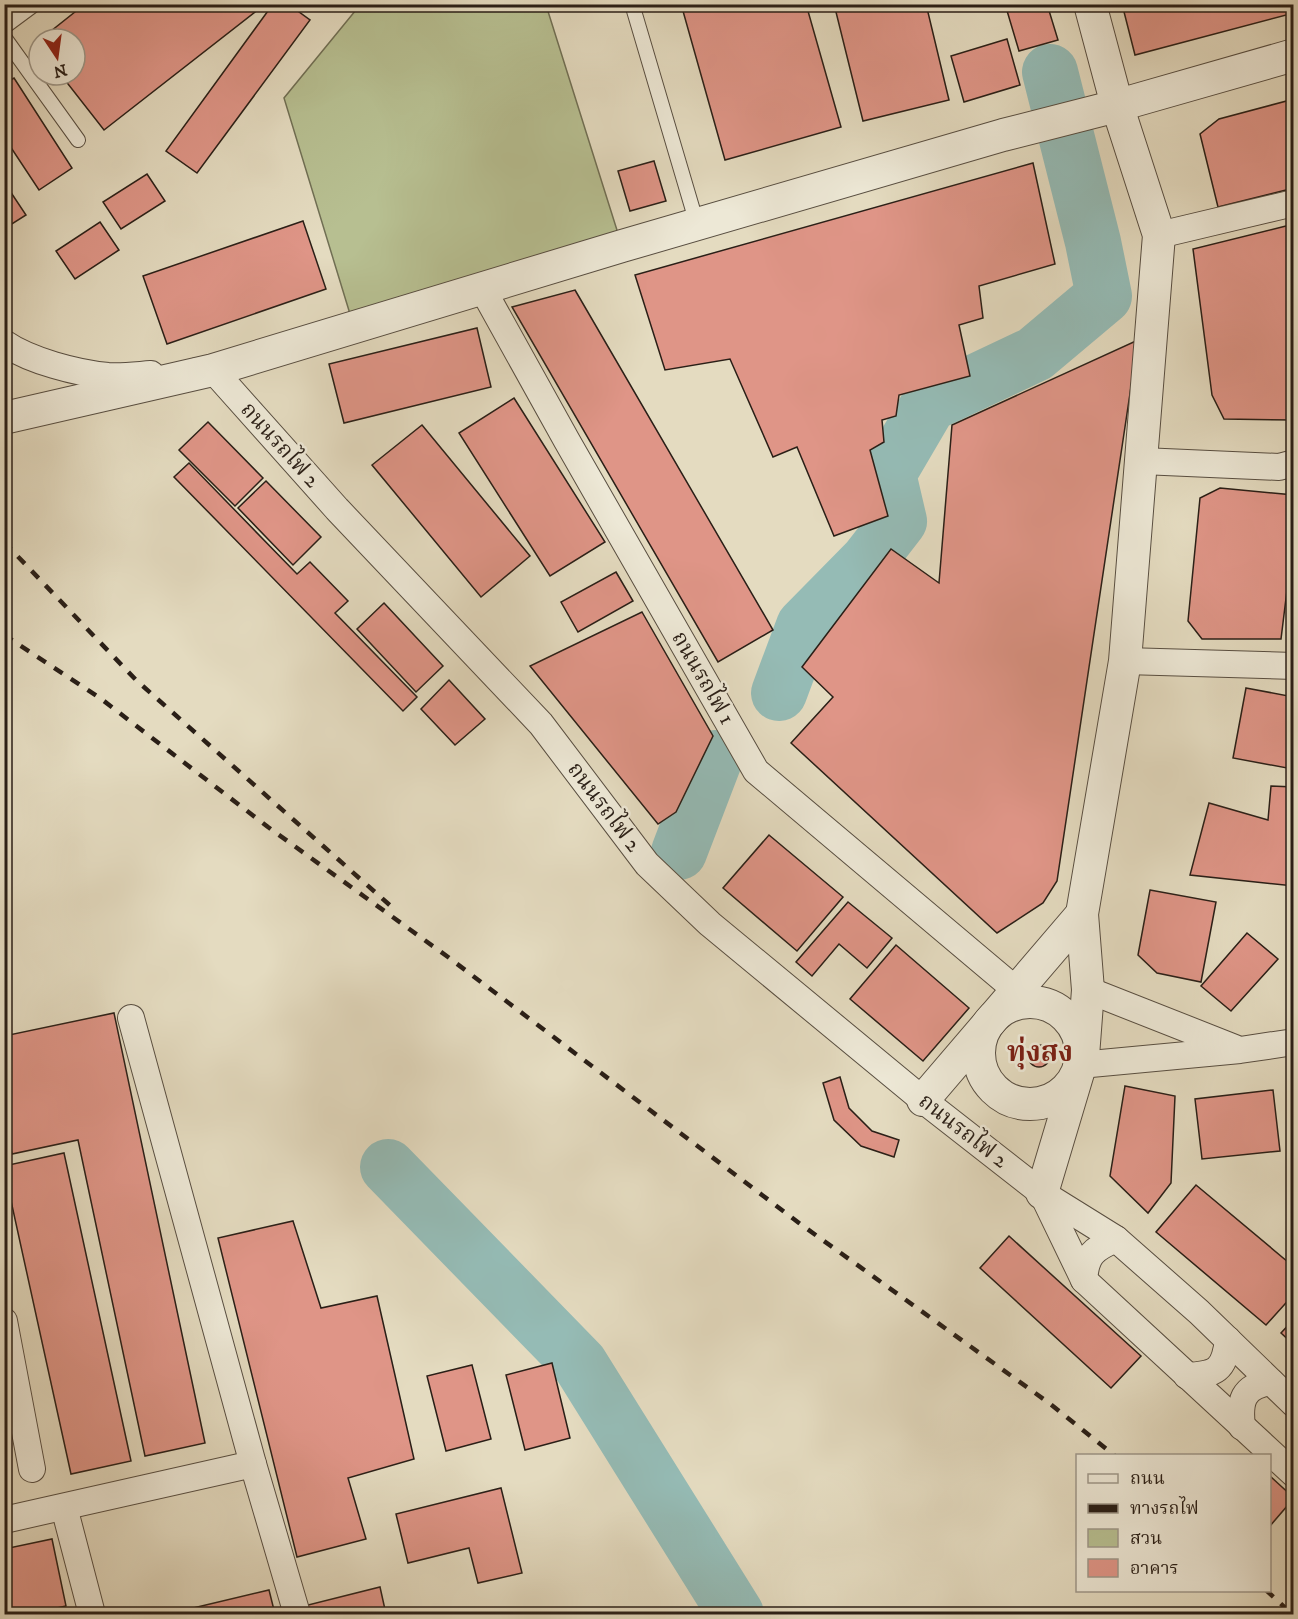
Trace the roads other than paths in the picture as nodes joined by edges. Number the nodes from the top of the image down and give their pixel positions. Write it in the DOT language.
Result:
graph roads {
  1 [pos="35,4"];
  2 [pos="632,4"];
  3 [pos="1090,4"];
  4 [pos="4,27"];
  5 [pos="4,36"];
  6 [pos="1293,55"];
  7 [pos="1111,107"];
  8 [pos="78,140"];
  9 [pos="1293,203"];
  10 [pos="697,224"];
  11 [pos="1159,236"];
  12 [pos="482,288"];
  13 [pos="4,342"];
  14 [pos="213,370"];
  15 [pos="4,418"];
  16 [pos="1142,461"];
  17 [pos="1293,463"];
  18 [pos="1125,661"];
  19 [pos="1293,666"];
  20 [pos="1082,914"];
  21 [pos="1016,990"];
  22 [pos="1088,990"];
  23 [pos="994,1017"];
  24 [pos="131,1018"];
  25 [pos="1293,1042"];
  26 [pos="1240,1050"];
  27 [pos="1080,1065"];
  28 [pos="923,1100"];
  29 [pos="1042,1193"];
  30 [pos="1116,1239"];
  31 [pos="1084,1280"];
  32 [pos="4,1321"];
  33 [pos="1228,1340"];
  34 [pos="1186,1376"];
  35 [pos="1271,1382"];
  36 [pos="1293,1404"];
  37 [pos="1242,1427"];
  38 [pos="253,1464"];
  39 [pos="32,1470"];
  40 [pos="1293,1474"];
  41 [pos="64,1507"];
  42 [pos="4,1520"];
  43 [pos="92,1614"];
  44 [pos="297,1614"];
  1 -- 4 [label="lane"];
  2 -- 10 [label="lane"];
  3 -- 7 [label="street"];
  5 -- 8 [label="lane"];
  6 -- 7 [label="street"];
  7 -- 10 [label="street"];
  7 -- 11 [label="street"];
  9 -- 11 [label="street"];
  10 -- 12 [label="street"];
  11 -- 16 [label="street"];
  12 -- 14 [label="street"];
  12 -- 21 [label="street, ถนนรถไฟ 1"];
  13 -- 14 [label="street"];
  14 -- 15 [label="street"];
  14 -- 28 [label="street, ถนนรถไฟ 2"];
  16 -- 17 [label="street"];
  16 -- 18 [label="street"];
  18 -- 19 [label="street"];
  18 -- 20 [label="street"];
  20 -- 21 [label="street"];
  20 -- 22 [label="street"];
  21 -- 23 [label="street"];
  22 -- 26 [label="street"];
  22 -- 27 [label="street"];
  23 -- 27 [label="street"];
  23 -- 27 [label="street"];
  23 -- 28 [label="street"];
  24 -- 38 [label="street"];
  25 -- 26 [label="street"];
  26 -- 27 [label="street"];
  27 -- 29 [label="street"];
  28 -- 29 [label="street, ถนนรถไฟ 2"];
  29 -- 30 [label="street, ถนนรถไฟ 2"];
  29 -- 31 [label="street, ถนนรถไฟ 2"];
  30 -- 31 [label="street"];
  30 -- 33 [label="street, ถนนรถไฟ 2"];
  31 -- 34 [label="street, ถนนรถไฟ 2"];
  32 -- 39 [label="street"];
  33 -- 34 [label="street"];
  33 -- 35 [label="street, ถนนรถไฟ 2"];
  34 -- 37 [label="street, ถนนรถไฟ 2"];
  35 -- 36 [label="street, ถนนรถไฟ 2"];
  35 -- 37 [label="street"];
  37 -- 40 [label="street, ถนนรถไฟ 2"];
  38 -- 41 [label="street"];
  38 -- 44 [label="street"];
  41 -- 42 [label="street"];
  41 -- 43 [label="street"];
}
